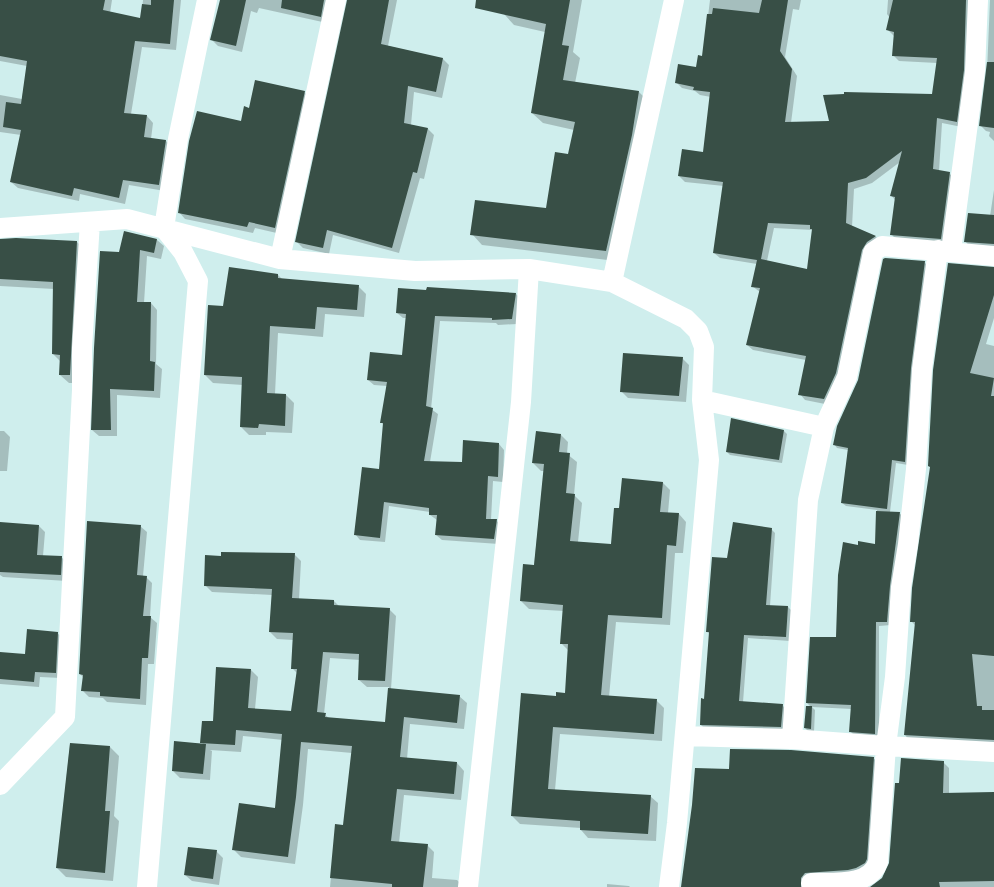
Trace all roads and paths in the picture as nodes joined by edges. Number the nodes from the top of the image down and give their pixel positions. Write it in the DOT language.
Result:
graph roads {
  1 [pos="207,0"];
  2 [pos="336,0"];
  3 [pos="674,0"];
  4 [pos="978,0"];
  5 [pos="90,222"];
  6 [pos="0,228"];
  7 [pos="164,228"];
  8 [pos="945,251"];
  9 [pos="994,256"];
  10 [pos="280,259"];
  11 [pos="528,269"];
  12 [pos="612,282"];
  13 [pos="702,400"];
  14 [pos="824,427"];
  15 [pos="685,736"];
  16 [pos="792,739"];
  17 [pos="886,746"];
  18 [pos="994,752"];
  19 [pos="0,786"];
  20 [pos="811,883"];
  21 [pos="147,887"];
  22 [pos="468,887"];
  23 [pos="669,887"];
  1 -- 7 [label="street"];
  2 -- 10 [label="street"];
  3 -- 12 [label="street"];
  4 -- 8 [label="street"];
  5 -- 6 [label="street"];
  5 -- 7 [label="street"];
  5 -- 19 [label="street"];
  7 -- 10 [label="street"];
  7 -- 21 [label="street"];
  8 -- 9 [label="street"];
  8 -- 14 [label="street"];
  8 -- 17 [label="street"];
  10 -- 11 [label="street"];
  11 -- 12 [label="street"];
  11 -- 22 [label="street"];
  12 -- 13 [label="street"];
  13 -- 14 [label="street"];
  13 -- 15 [label="street"];
  14 -- 16 [label="street"];
  15 -- 16 [label="street"];
  15 -- 23 [label="street"];
  16 -- 17 [label="street"];
  17 -- 18 [label="street"];
  17 -- 20 [label="street"];
}
